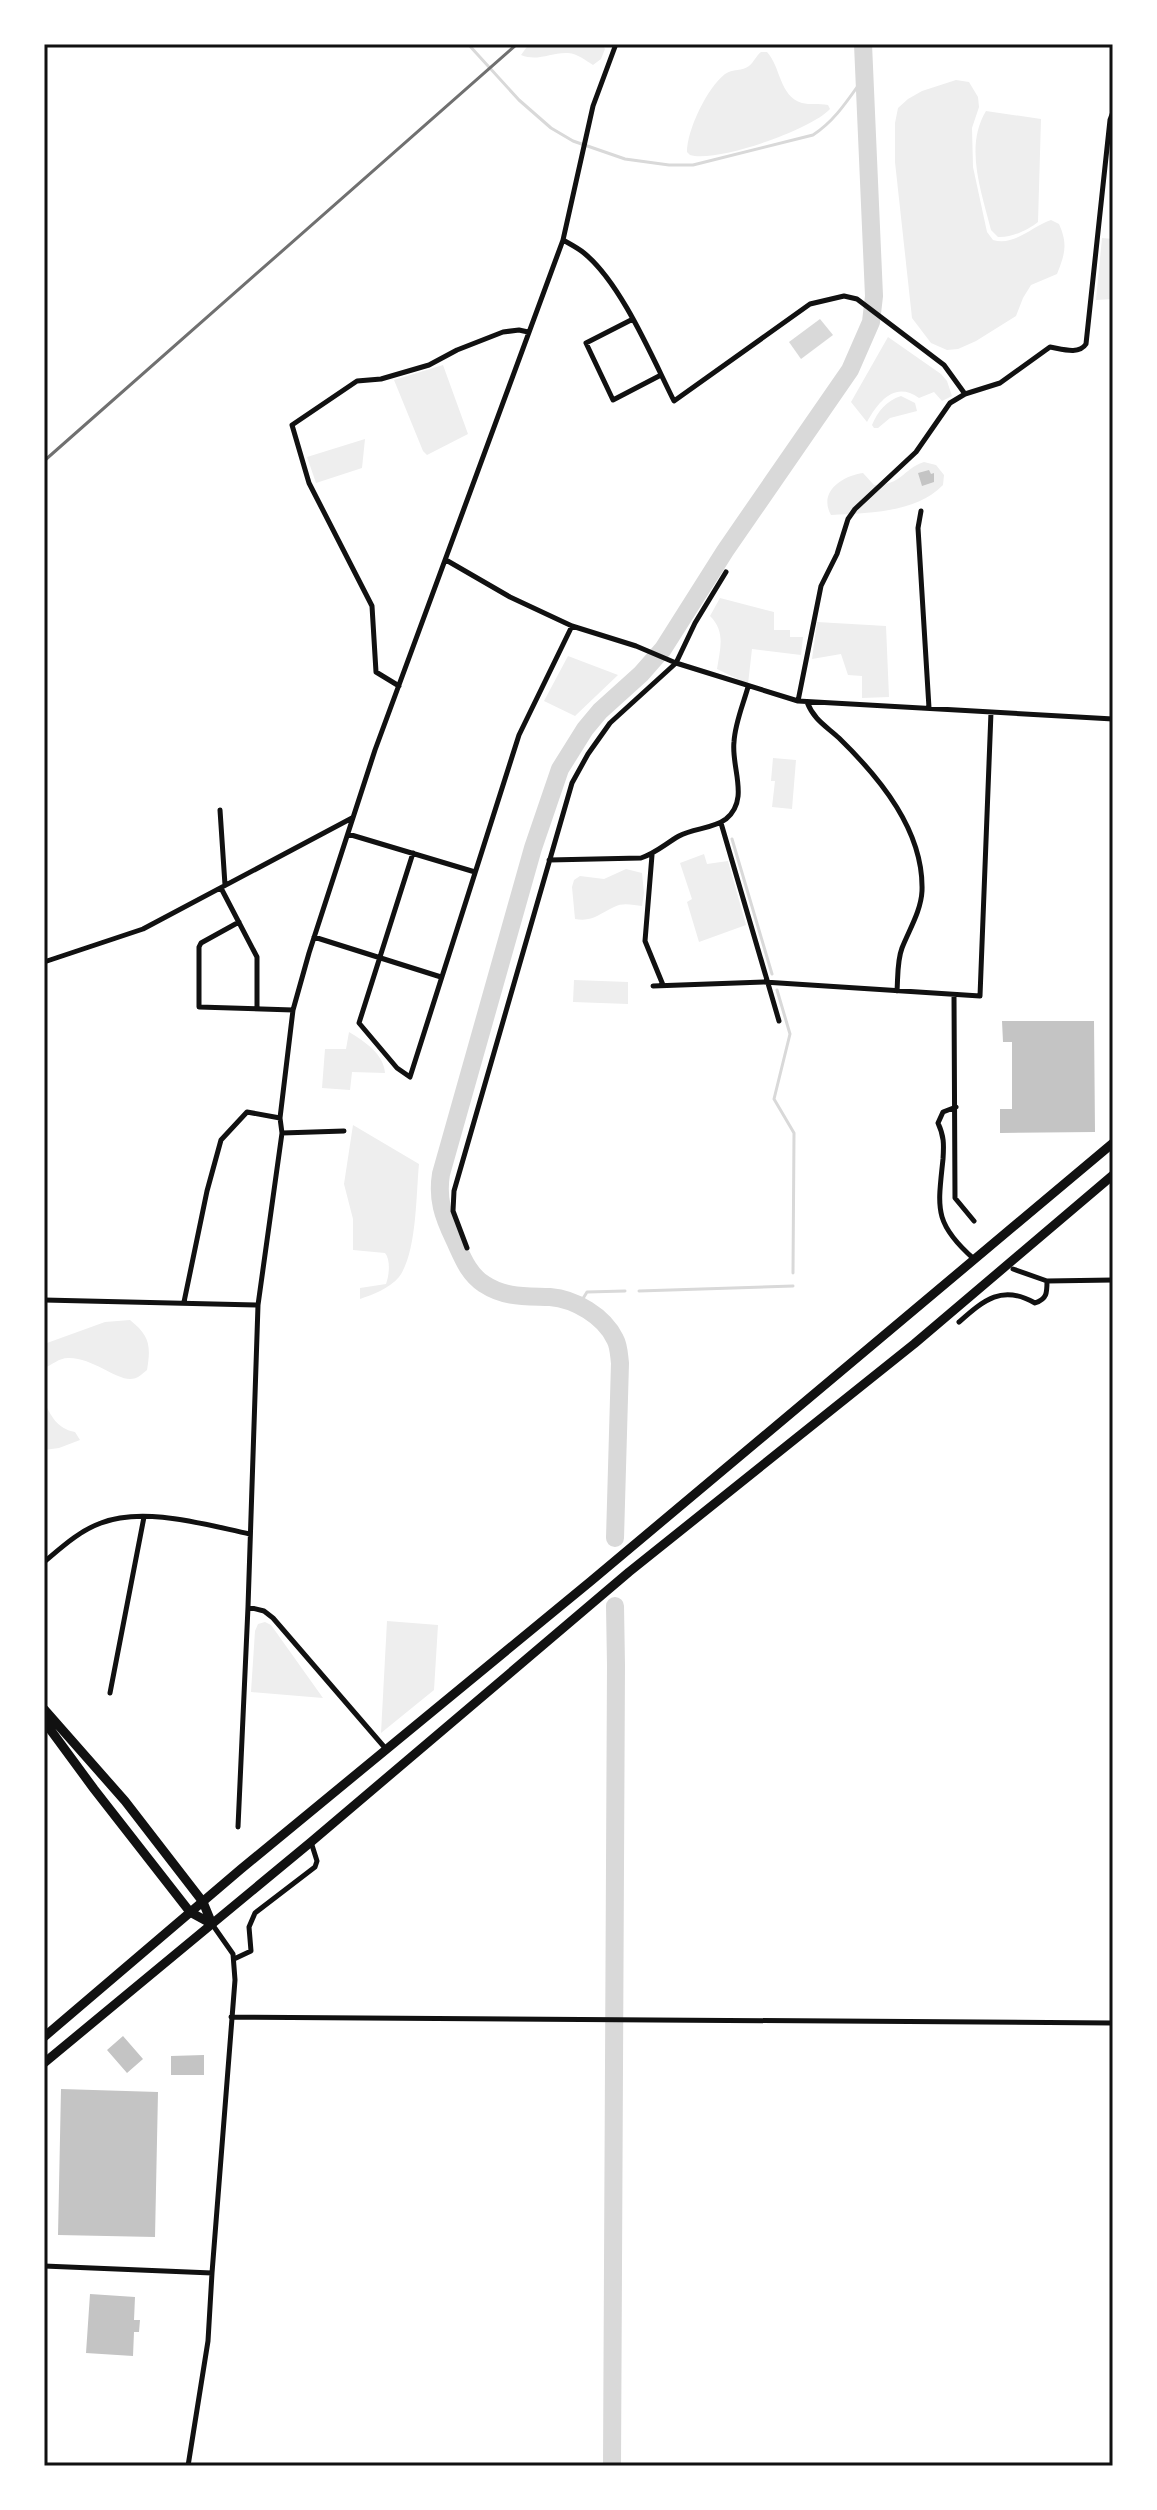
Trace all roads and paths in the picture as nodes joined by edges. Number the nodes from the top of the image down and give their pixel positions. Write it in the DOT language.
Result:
graph roads {
  1 [pos="616,44"];
  2 [pos="1113,112"];
  3 [pos="563,240"];
  4 [pos="633,319"];
  5 [pos="528,332"];
  6 [pos="661,375"];
  7 [pos="965,394"];
  8 [pos="921,511"];
  9 [pos="446,560"];
  10 [pos="726,572"];
  11 [pos="572,626"];
  12 [pos="676,663"];
  13 [pos="399,686"];
  14 [pos="748,687"];
  15 [pos="798,701"];
  16 [pos="807,702"];
  17 [pos="929,708"];
  18 [pos="991,712"];
  19 [pos="1113,719"];
  20 [pos="220,810"];
  21 [pos="353,817"];
  22 [pos="721,823"];
  23 [pos="348,834"];
  24 [pos="413,853"];
  25 [pos="652,855"];
  26 [pos="549,860"];
  27 [pos="475,872"];
  28 [pos="223,887"];
  29 [pos="239,922"];
  30 [pos="314,937"];
  31 [pos="380,957"];
  32 [pos="44,962"];
  33 [pos="441,977"];
  34 [pos="768,982"];
  35 [pos="663,985"];
  36 [pos="653,986"];
  37 [pos="897,991"];
  38 [pos="954,995"];
  39 [pos="257,1008"];
  40 [pos="293,1010"];
  41 [pos="779,1021"];
  42 [pos="956,1107"];
  43 [pos="280,1118"];
  44 [pos="344,1131"];
  45 [pos="282,1133"];
  46 [pos="1113,1143"];
  47 [pos="1113,1175"];
  48 [pos="974,1221"];
  49 [pos="467,1248"];
  50 [pos="974,1259"];
  51 [pos="1013,1269"];
  52 [pos="1113,1280"];
  53 [pos="1047,1281"];
  54 [pos="44,1300"];
  55 [pos="184,1302"];
  56 [pos="258,1305"];
  57 [pos="957,1307"];
  58 [pos="144,1517"];
  59 [pos="250,1534"];
  60 [pos="44,1562"];
  61 [pos="248,1607"];
  62 [pos="110,1693"];
  63 [pos="44,1709"];
  64 [pos="44,1721"];
  65 [pos="386,1749"];
  66 [pos="238,1827"];
  67 [pos="311,1842"];
  68 [pos="203,1902"];
  69 [pos="190,1912"];
  70 [pos="212,1924"];
  71 [pos="234,1959"];
  72 [pos="231,2017"];
  73 [pos="1113,2023"];
  74 [pos="44,2037"];
  75 [pos="44,2063"];
  76 [pos="44,2266"];
  77 [pos="212,2273"];
  78 [pos="188,2466"];
  1 -- 3 [label="street"];
  2 -- 7 [label="street"];
  3 -- 4 [label="street"];
  3 -- 5 [label="street"];
  4 -- 6 [label="street"];
  4 -- 6 [label="street"];
  5 -- 9 [label="street"];
  5 -- 13 [label="street"];
  6 -- 7 [label="street"];
  7 -- 15 [label="street"];
  8 -- 17 [label="street"];
  9 -- 11 [label="street"];
  9 -- 13 [label="street"];
  10 -- 12 [label="street"];
  11 -- 12 [label="street"];
  11 -- 27 [label="street"];
  12 -- 14 [label="street"];
  12 -- 26 [label="street"];
  13 -- 21 [label="street"];
  14 -- 15 [label="street"];
  14 -- 22 [label="street"];
  15 -- 16 [label="street"];
  16 -- 17 [label="street"];
  16 -- 37 [label="street"];
  17 -- 18 [label="street"];
  18 -- 19 [label="street"];
  18 -- 38 [label="street"];
  20 -- 28 [label="street"];
  21 -- 23 [label="street"];
  21 -- 28 [label="street"];
  22 -- 25 [label="street"];
  22 -- 34 [label="street"];
  23 -- 24 [label="street"];
  23 -- 30 [label="street"];
  24 -- 27 [label="street"];
  24 -- 31 [label="street"];
  25 -- 26 [label="street"];
  25 -- 35 [label="street"];
  26 -- 49 [label="street"];
  27 -- 33 [label="street"];
  28 -- 29 [label="street"];
  28 -- 32 [label="street"];
  29 -- 39 [label="street"];
  29 -- 39 [label="street"];
  30 -- 31 [label="street"];
  30 -- 40 [label="street"];
  31 -- 33 [label="street"];
  31 -- 33 [label="street"];
  34 -- 35 [label="street"];
  34 -- 37 [label="street"];
  34 -- 41 [label="street"];
  35 -- 36 [label="street"];
  37 -- 38 [label="street"];
  38 -- 42 [label="street"];
  39 -- 40 [label="street"];
  40 -- 43 [label="street"];
  42 -- 48 [label="street"];
  42 -- 50 [label="street"];
  43 -- 45 [label="street"];
  43 -- 55 [label="street"];
  44 -- 45 [label="street"];
  45 -- 56 [label="street"];
  46 -- 50 [label="highway"];
  47 -- 57 [label="highway"];
  50 -- 65 [label="highway"];
  51 -- 53 [label="street"];
  52 -- 53 [label="street"];
  53 -- 57 [label="street"];
  54 -- 55 [label="street"];
  55 -- 56 [label="street"];
  56 -- 59 [label="street"];
  57 -- 67 [label="highway"];
  58 -- 59 [label="street"];
  58 -- 60 [label="street"];
  58 -- 62 [label="street"];
  59 -- 61 [label="street"];
  61 -- 65 [label="street"];
  61 -- 66 [label="street"];
  63 -- 68 [label="highway"];
  64 -- 69 [label="highway"];
  65 -- 68 [label="highway"];
  67 -- 70 [label="highway"];
  67 -- 71 [label="street"];
  68 -- 69 [label="highway"];
  68 -- 70 [label="highway"];
  69 -- 70 [label="highway"];
  69 -- 74 [label="highway"];
  70 -- 71 [label="street"];
  70 -- 75 [label="highway"];
  71 -- 72 [label="street"];
  72 -- 73 [label="street"];
  72 -- 77 [label="street"];
  76 -- 77 [label="street"];
  77 -- 78 [label="street"];
}
